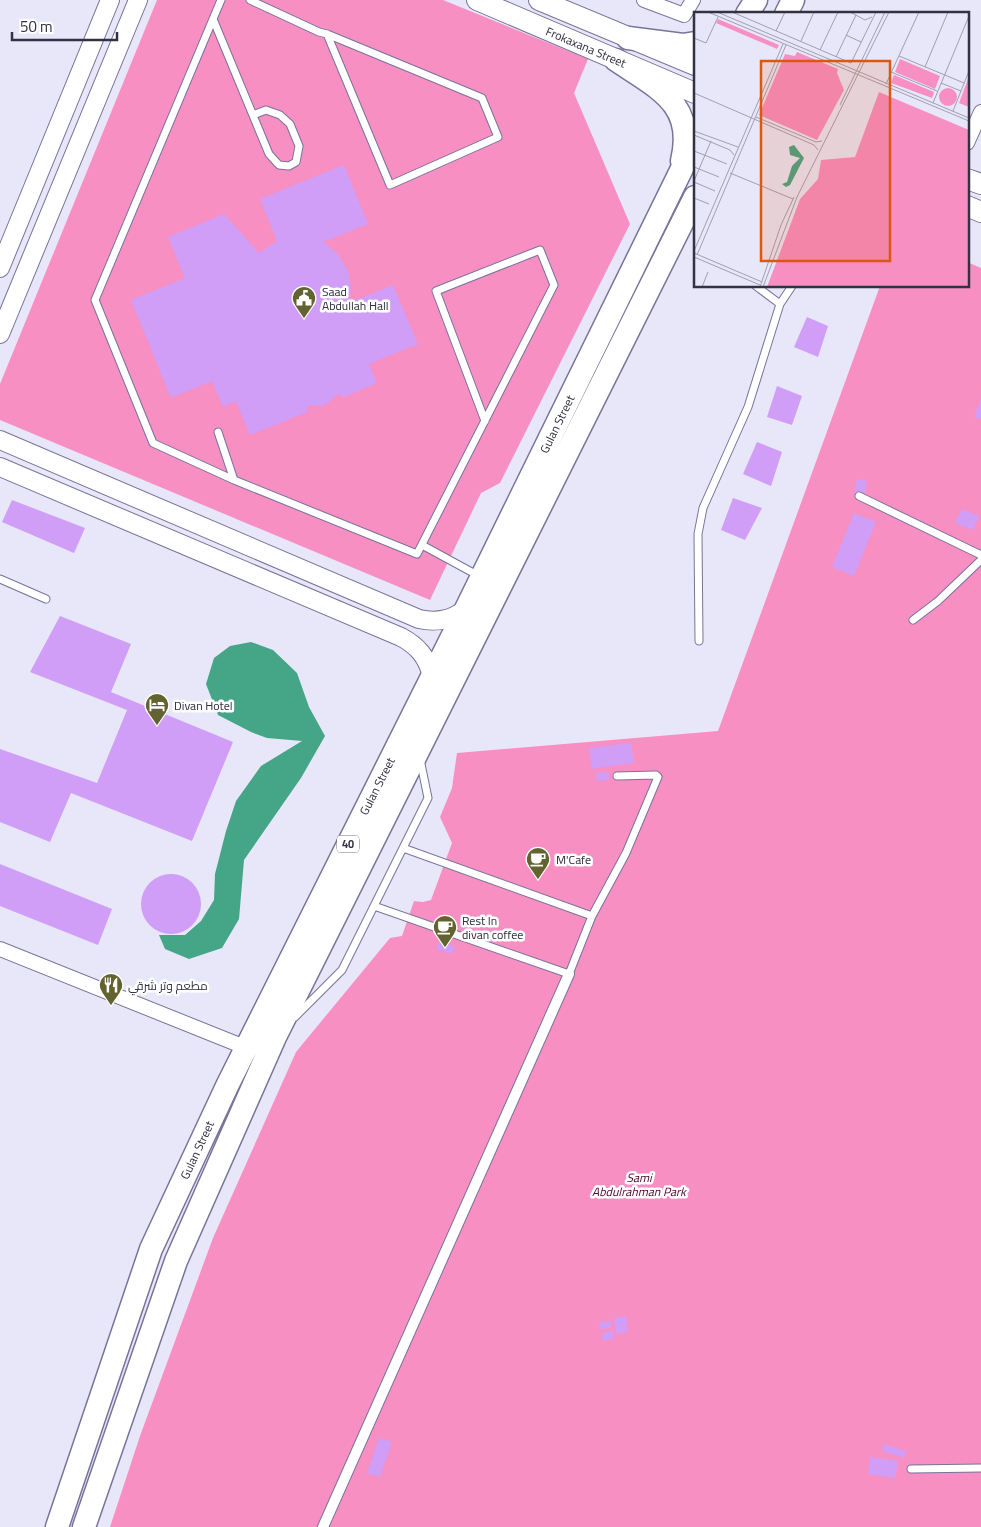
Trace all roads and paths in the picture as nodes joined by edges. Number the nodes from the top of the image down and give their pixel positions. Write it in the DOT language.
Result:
graph roads {
  1 [pos="110,0"];
  2 [pos="138,0"];
  3 [pos="221,0"];
  4 [pos="250,0"];
  5 [pos="477,0"];
  6 [pos="539,0"];
  7 [pos="644,0"];
  8 [pos="693,0"];
  9 [pos="756,0"];
  10 [pos="762,0"];
  11 [pos="793,0"];
  12 [pos="748,12"];
  13 [pos="757,12"];
  14 [pos="787,12"];
  15 [pos="213,19"];
  16 [pos="327,34"];
  17 [pos="628,38"];
  18 [pos="694,43"];
  19 [pos="616,60"];
  20 [pos="694,66"];
  21 [pos="694,93"];
  22 [pos="981,112"];
  23 [pos="253,115"];
  24 [pos="968,141"];
  25 [pos="694,144"];
  26 [pos="678,176"];
  27 [pos="968,179"];
  28 [pos="981,184"];
  29 [pos="968,206"];
  30 [pos="692,208"];
  31 [pos="981,212"];
  32 [pos="0,268"];
  33 [pos="759,288"];
  34 [pos="791,288"];
  35 [pos="780,304"];
  36 [pos="0,334"];
  37 [pos="485,421"];
  38 [pos="218,432"];
  39 [pos="0,440"];
  40 [pos="0,467"];
  41 [pos="234,480"];
  42 [pos="859,496"];
  43 [pos="422,545"];
  44 [pos="981,555"];
  45 [pos="981,560"];
  46 [pos="482,577"];
  47 [pos="0,579"];
  48 [pos="46,599"];
  49 [pos="466,609"];
  50 [pos="410,615"];
  51 [pos="913,620"];
  52 [pos="401,637"];
  53 [pos="699,641"];
  54 [pos="432,676"];
  55 [pos="418,750"];
  56 [pos="617,776"];
  57 [pos="403,848"];
  58 [pos="344,875"];
  59 [pos="374,906"];
  60 [pos="592,916"];
  61 [pos="0,950"];
  62 [pos="569,974"];
  63 [pos="275,1037"];
  64 [pos="246,1048"];
  65 [pos="981,1468"];
  66 [pos="911,1469"];
  67 [pos="57,1527"];
  68 [pos="84,1527"];
  69 [pos="323,1527"];
  1 -- 32 [label="street"];
  2 -- 36 [label="street"];
  3 -- 15 [label="lane"];
  4 -- 16 [label="lane"];
  5 -- 19 [label="main road, Frokaxana Street"];
  6 -- 17 [label="main road, Frokaxana Street"];
  7 -- 8 [label="street"];
  9 -- 12 [label="main road"];
  10 -- 13 [label="main road"];
  11 -- 14 [label="main road"];
  15 -- 23 [label="lane"];
  15 -- 41 [label="lane"];
  16 -- 16 [label="lane"];
  17 -- 18 [label="main road"];
  17 -- 20 [label="main road, Frokaxana Street"];
  19 -- 21 [label="main road, Frokaxana Street"];
  19 -- 26 [label="main road"];
  22 -- 24 [label="street"];
  23 -- 23 [label="lane"];
  25 -- 26 [label="main road, Gulan Street"];
  26 -- 46 [label="main road, Gulan Street / 40"];
  27 -- 28 [label="main road"];
  29 -- 31 [label="main road"];
  30 -- 55 [label="main road, Gulan Street / 40"];
  33 -- 35 [label="lane"];
  34 -- 35 [label="lane"];
  35 -- 53 [label="lane"];
  37 -- 37 [label="lane"];
  37 -- 43 [label="lane"];
  38 -- 41 [label="lane"];
  39 -- 50 [label="street"];
  40 -- 52 [label="street"];
  41 -- 43 [label="lane"];
  42 -- 44 [label="lane"];
  43 -- 46 [label="lane"];
  45 -- 51 [label="lane"];
  46 -- 49 [label="main road, Gulan Street / 40"];
  47 -- 48 [label="lane"];
  49 -- 50 [label="street"];
  49 -- 54 [label="main road, Gulan Street / 40"];
  50 -- 52 [label="street"];
  52 -- 54 [label="street"];
  54 -- 58 [label="main road, Gulan Street / 40"];
  55 -- 57 [label="lane"];
  55 -- 58 [label="main road, Gulan Street / 40"];
  56 -- 60 [label="lane"];
  57 -- 59 [label="lane"];
  57 -- 60 [label="lane"];
  58 -- 63 [label="main road, Gulan Street / 40"];
  58 -- 64 [label="main road, Gulan Street / 40"];
  59 -- 62 [label="lane"];
  59 -- 63 [label="lane"];
  60 -- 62 [label="lane"];
  61 -- 64 [label="street"];
  62 -- 69 [label="street"];
  63 -- 68 [label="main road, Gulan Street / 40"];
  64 -- 67 [label="main road, Gulan Street / 40"];
  65 -- 66 [label="lane"];
}
